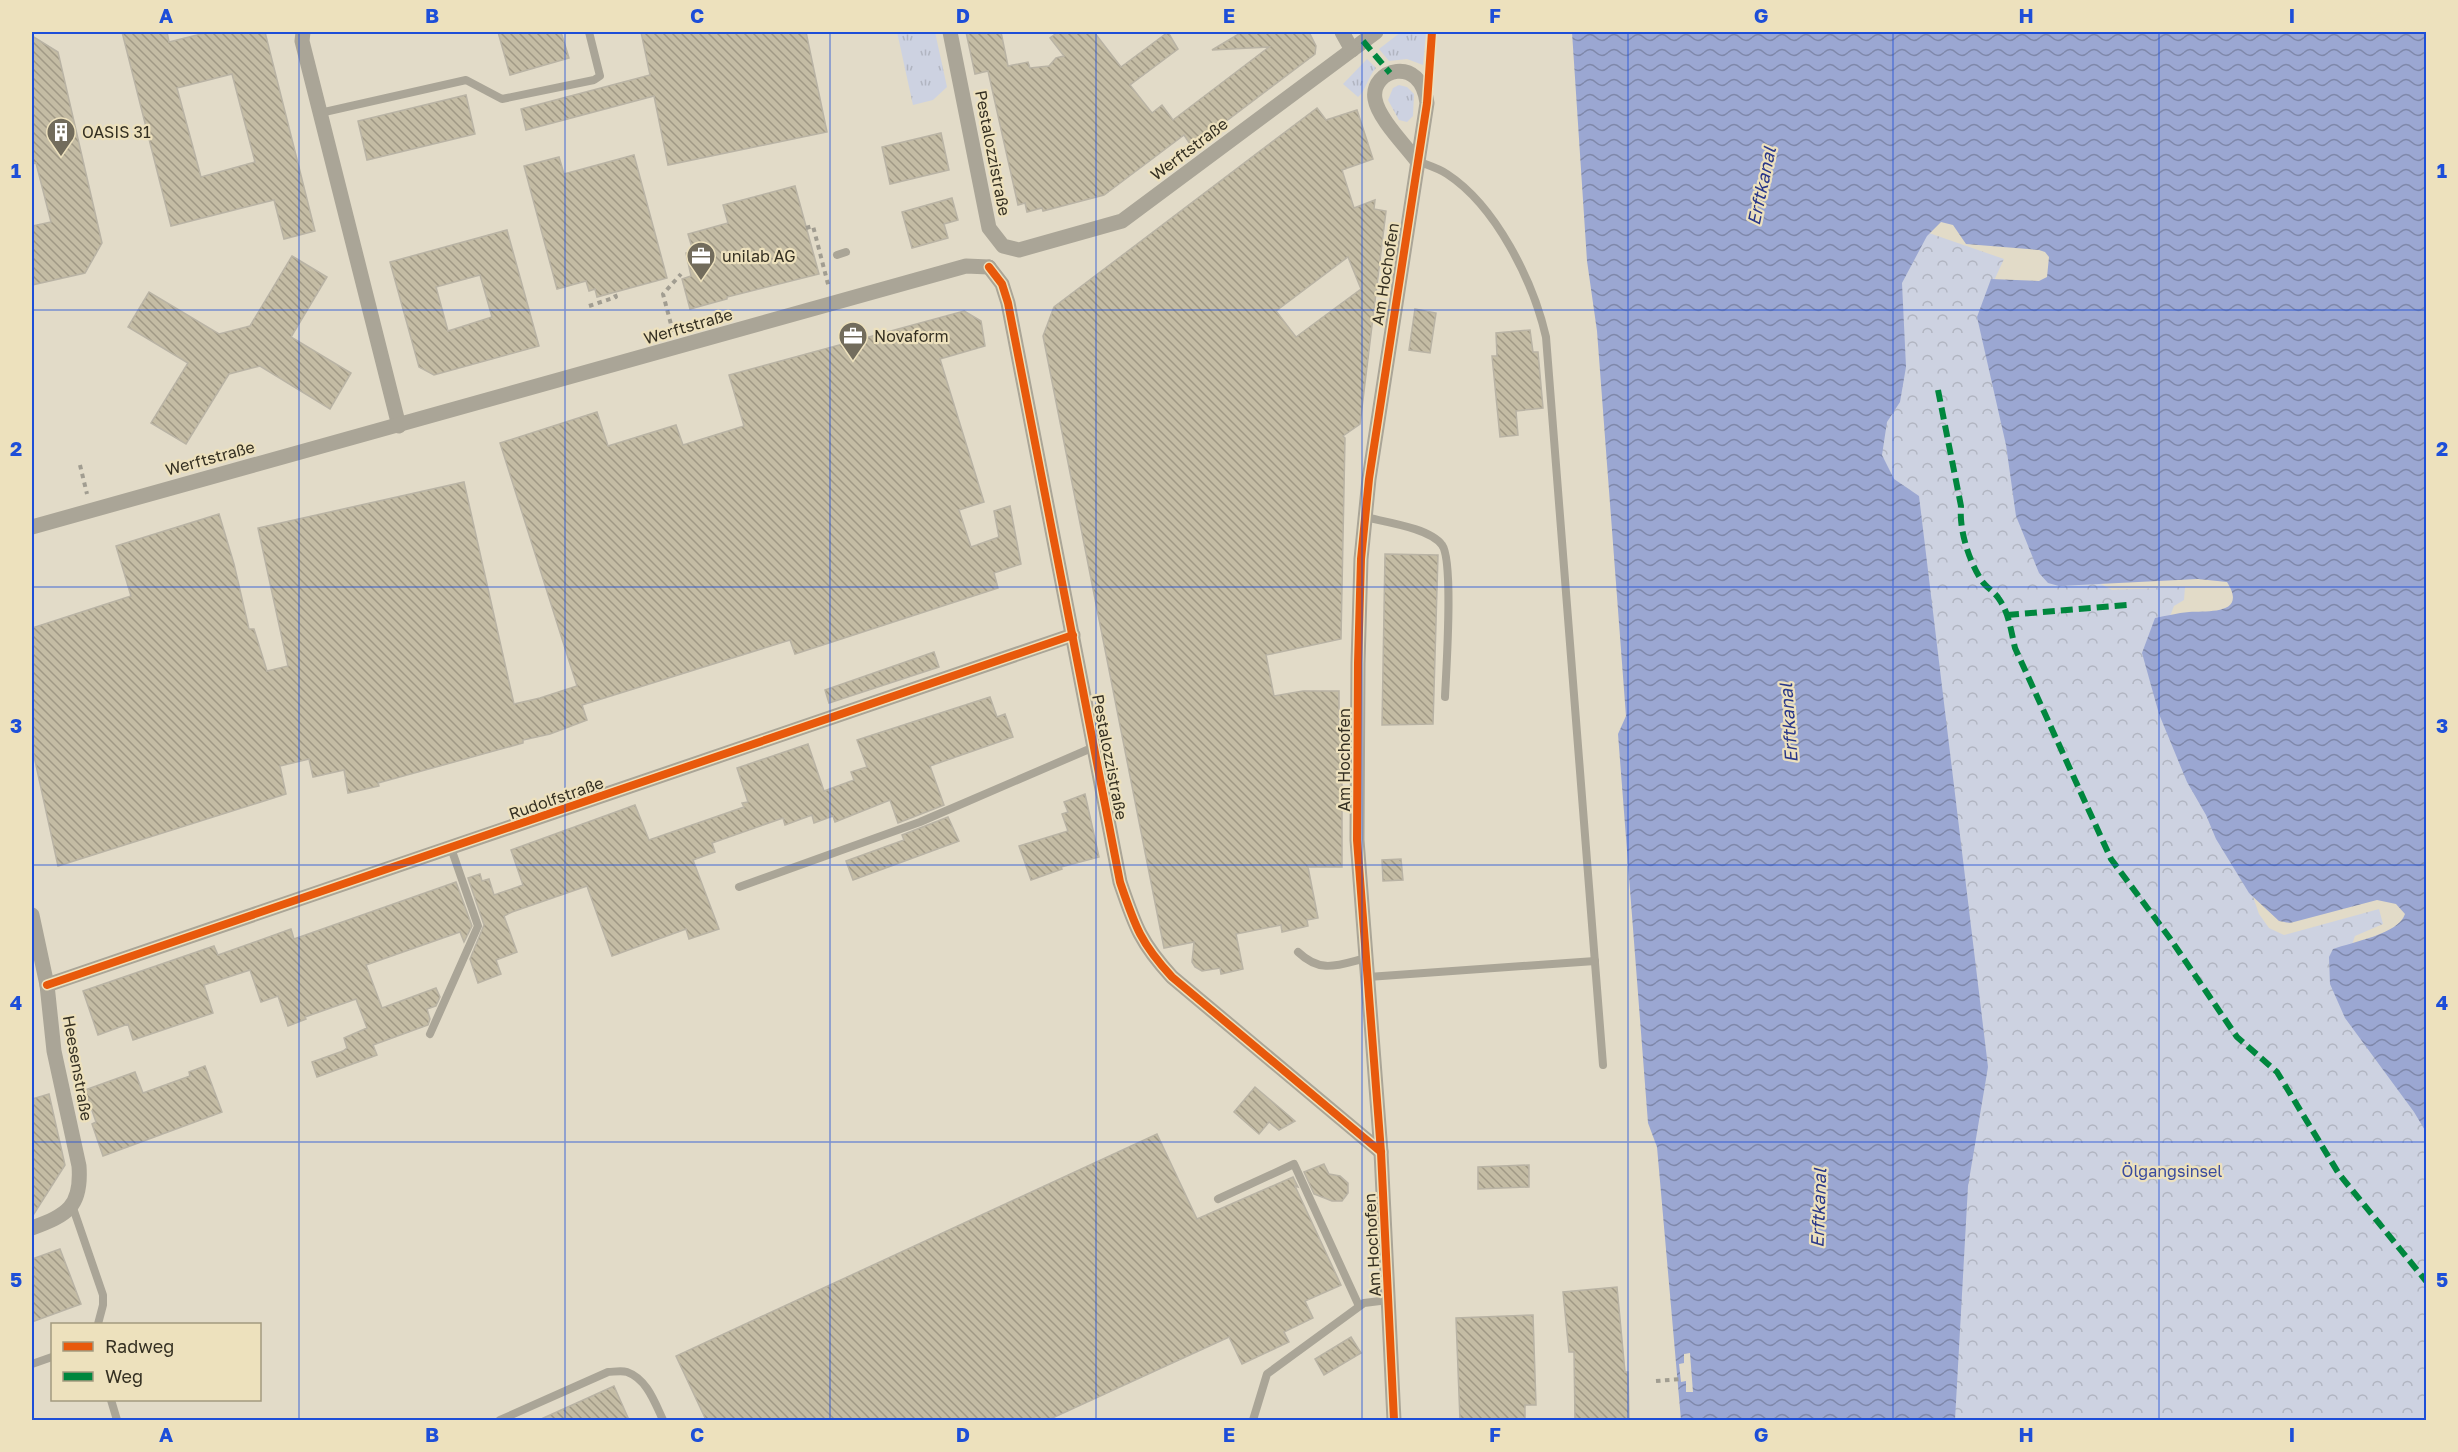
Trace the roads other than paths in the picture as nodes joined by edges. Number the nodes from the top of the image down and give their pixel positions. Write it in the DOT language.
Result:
graph roads {
  1 [pos="303,32"];
  2 [pos="589,32"];
  3 [pos="950,32"];
  4 [pos="1342,32"];
  5 [pos="1376,32"];
  6 [pos="1432,32"];
  7 [pos="1352,50"];
  8 [pos="1426,103"];
  9 [pos="320,113"];
  10 [pos="1417,161"];
  11 [pos="1003,246"];
  12 [pos="846,252"];
  13 [pos="837,255"];
  14 [pos="989,267"];
  15 [pos="399,426"];
  16 [pos="1365,517"];
  17 [pos="32,527"];
  18 [pos="1073,635"];
  19 [pos="1445,698"];
  20 [pos="1094,747"];
  21 [pos="451,848"];
  22 [pos="739,887"];
  23 [pos="32,915"];
  24 [pos="1298,952"];
  25 [pos="1366,958"];
  26 [pos="1595,961"];
  27 [pos="1368,978"];
  28 [pos="47,984"];
  29 [pos="429,1034"];
  30 [pos="1603,1065"];
  31 [pos="1381,1152"];
  32 [pos="1218,1199"];
  33 [pos="72,1205"];
  34 [pos="32,1228"];
  35 [pos="1388,1300"];
  36 [pos="1359,1306"];
  37 [pos="99,1323"];
  38 [pos="51,1357"];
  39 [pos="32,1364"];
  40 [pos="111,1401"];
  41 [pos="117,1420"];
  42 [pos="500,1420"];
  43 [pos="663,1420"];
  44 [pos="1253,1420"];
  45 [pos="1394,1420"];
  1 -- 9 [label="street"];
  2 -- 9 [label="lane"];
  3 -- 11 [label="street, Pestalozzistraße"];
  4 -- 7 [label="street"];
  5 -- 7 [label="street, Werftstraße"];
  6 -- 8 [label="lane"];
  7 -- 11 [label="street, Werftstraße"];
  8 -- 10 [label="street, Am Hochofen"];
  8 -- 10 [label="street"];
  9 -- 15 [label="street"];
  10 -- 16 [label="street, Am Hochofen"];
  10 -- 26 [label="lane"];
  11 -- 14 [label="street"];
  12 -- 13 [label="lane"];
  14 -- 15 [label="street, Werftstraße"];
  14 -- 18 [label="street, Pestalozzistraße"];
  15 -- 17 [label="street, Werftstraße"];
  16 -- 19 [label="lane"];
  16 -- 25 [label="street, Am Hochofen"];
  18 -- 20 [label="street, Pestalozzistraße"];
  18 -- 21 [label="street, Rudolfstraße"];
  20 -- 22 [label="lane"];
  20 -- 31 [label="street, Pestalozzistraße"];
  21 -- 28 [label="street, Rudolfstraße"];
  21 -- 29 [label="lane"];
  23 -- 28 [label="street, Heesenstraße"];
  24 -- 25 [label="lane"];
  25 -- 27 [label="street, Am Hochofen"];
  26 -- 27 [label="lane"];
  26 -- 30 [label="lane"];
  27 -- 31 [label="street, Am Hochofen"];
  28 -- 33 [label="street, Heesenstraße"];
  31 -- 35 [label="street, Am Hochofen"];
  32 -- 36 [label="lane"];
  33 -- 34 [label="street"];
  33 -- 37 [label="lane"];
  35 -- 36 [label="lane"];
  35 -- 45 [label="street, Am Hochofen"];
  36 -- 44 [label="lane"];
  38 -- 39 [label="lane"];
  40 -- 41 [label="lane"];
  42 -- 43 [label="lane"];
}
